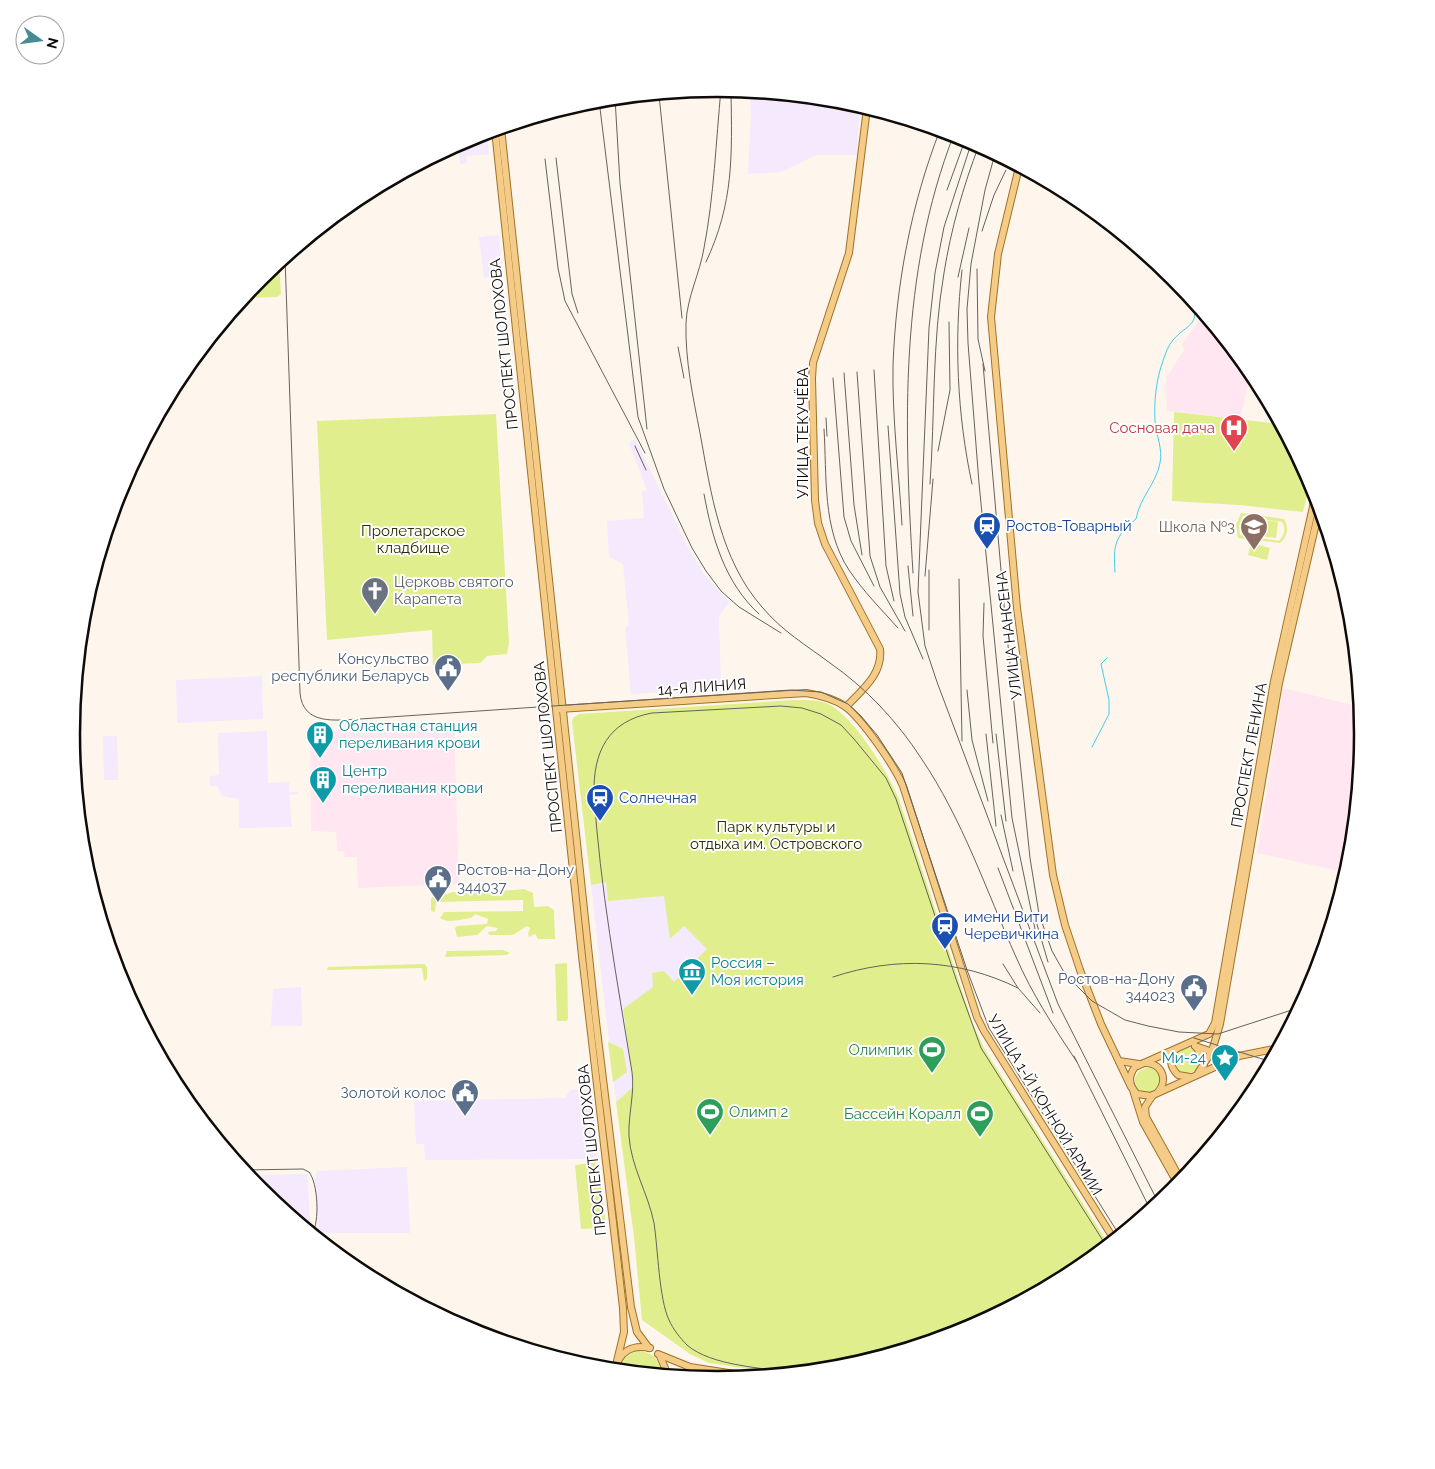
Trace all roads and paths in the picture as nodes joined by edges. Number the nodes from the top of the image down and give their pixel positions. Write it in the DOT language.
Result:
graph roads {
  1 [pos="866,115"];
  2 [pos="501,136"];
  3 [pos="496,138"];
  4 [pos="1017,172"];
  5 [pos="1313,508"];
  6 [pos="1317,519"];
  7 [pos="846,707"];
  8 [pos="559,709"];
  9 [pos="1218,1023"];
  10 [pos="1181,1045"];
  11 [pos="1195,1046"];
  12 [pos="1272,1049"];
  13 [pos="1212,1051"];
  14 [pos="1239,1056"];
  15 [pos="1118,1061"];
  16 [pos="1140,1064"];
  17 [pos="1204,1064"];
  18 [pos="1197,1074"];
  19 [pos="1190,1077"];
  20 [pos="1132,1088"];
  21 [pos="1155,1094"];
  22 [pos="1144,1117"];
  23 [pos="1178,1175"];
  24 [pos="1175,1178"];
  25 [pos="1112,1235"];
  26 [pos="649,1348"];
  27 [pos="658,1354"];
  28 [pos="618,1360"];
  29 [pos="617,1364"];
  30 [pos="664,1370"];
  31 [pos="721,1372"];
  1 -- 7 [label="main road, УЛИЦА ТЕКУЧЁВА"];
  2 -- 8 [label="main road, ПРОСПЕКТ ШОЛОХОВА"];
  3 -- 8 [label="main road, ПРОСПЕКТ ШОЛОХОВА"];
  4 -- 15 [label="main road, УЛИЦА НАНСЕНА"];
  5 -- 9 [label="main road, ПРОСПЕКТ ЛЕНИНА"];
  6 -- 9 [label="main road, ПРОСПЕКТ ЛЕНИНА"];
  7 -- 8 [label="main road, 14-Я ЛИНИЯ"];
  7 -- 25 [label="main road, УЛИЦА 1-Й КОННОЙ АРМИИ"];
  8 -- 26 [label="main road, ПРОСПЕКТ ШОЛОХОВА"];
  8 -- 28 [label="main road, ПРОСПЕКТ ШОЛОХОВА"];
  9 -- 10 [label="main road"];
  9 -- 13 [label="main road"];
  10 -- 11 [label="main road"];
  10 -- 16 [label="main road"];
  10 -- 19 [label="main road"];
  11 -- 13 [label="main road"];
  11 -- 17 [label="main road"];
  12 -- 14 [label="main road"];
  13 -- 14 [label="main road"];
  13 -- 17 [label="main road"];
  14 -- 18 [label="main road"];
  15 -- 16 [label="main road"];
  15 -- 20 [label="main road, УЛИЦА НАНСЕНА"];
  16 -- 20 [label="main road"];
  16 -- 21 [label="main road"];
  17 -- 18 [label="main road"];
  18 -- 19 [label="main road"];
  19 -- 21 [label="main road"];
  20 -- 21 [label="main road"];
  20 -- 22 [label="main road, УЛИЦА НАНСЕНА"];
  21 -- 22 [label="main road"];
  22 -- 23 [label="main road"];
  22 -- 24 [label="main road"];
  26 -- 27 [label="main road"];
  26 -- 28 [label="main road"];
  27 -- 30 [label="main road"];
  27 -- 31 [label="main road"];
  28 -- 29 [label="main road, ПРОСПЕКТ ШОЛОХОВА"];
}
